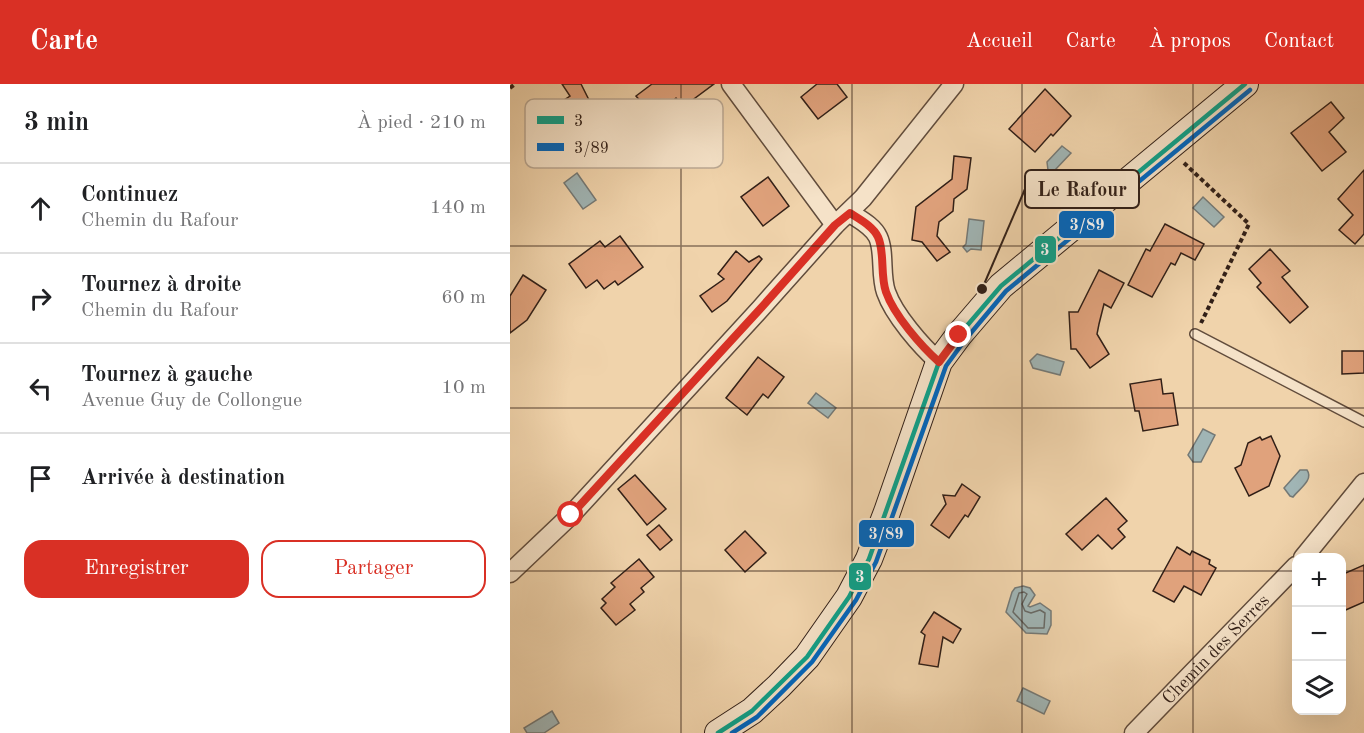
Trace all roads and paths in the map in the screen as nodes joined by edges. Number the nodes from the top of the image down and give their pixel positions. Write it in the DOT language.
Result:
graph roads {
  1 [pos="515,84"];
  2 [pos="731,84"];
  3 [pos="954,84"];
  4 [pos="1245,84"];
  5 [pos="510,88"];
  6 [pos="1168,149"];
  7 [pos="850,213"];
  8 [pos="835,225"];
  9 [pos="1195,334"];
  10 [pos="939,362"];
  11 [pos="1364,422"];
  12 [pos="1364,483"];
  13 [pos="1308,553"];
  14 [pos="1292,570"];
  15 [pos="510,573"];
  16 [pos="718,733"];
  17 [pos="1134,733"];
  1 -- 5 [label="path"];
  2 -- 8 [label="street"];
  3 -- 7 [label="street"];
  4 -- 6 [label="main road"];
  6 -- 9 [label="path"];
  6 -- 10 [label="main road"];
  7 -- 8 [label="street"];
  7 -- 10 [label="street"];
  8 -- 15 [label="street"];
  9 -- 11 [label="lane"];
  10 -- 16 [label="main road"];
  12 -- 13 [label="street"];
  14 -- 17 [label="street, Chemin des Serres"];
}
